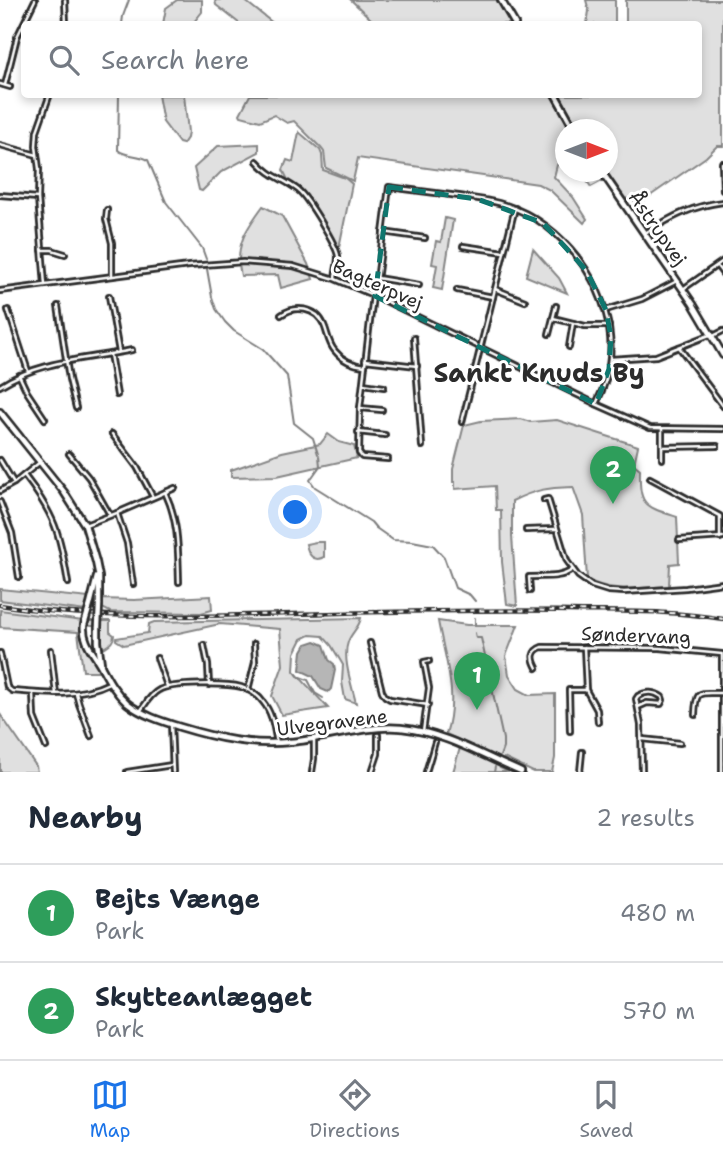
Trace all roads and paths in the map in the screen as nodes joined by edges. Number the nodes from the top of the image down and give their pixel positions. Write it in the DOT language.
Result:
graph roads {
  1 [pos="35,0"];
  2 [pos="65,0"];
  3 [pos="501,0"];
  4 [pos="25,21"];
  5 [pos="66,21"];
  6 [pos="513,21"];
  7 [pos="21,30"];
  8 [pos="0,84"];
  9 [pos="5,85"];
  10 [pos="10,87"];
  11 [pos="49,98"];
  12 [pos="557,98"];
  13 [pos="569,119"];
  14 [pos="0,145"];
  15 [pos="37,155"];
  16 [pos="257,161"];
  17 [pos="722,163"];
  18 [pos="609,182"];
  19 [pos="723,190"];
  20 [pos="0,195"];
  21 [pos="38,198"];
  22 [pos="723,202"];
  23 [pos="515,208"];
  24 [pos="107,210"];
  25 [pos="383,232"];
  26 [pos="645,233"];
  27 [pos="425,238"];
  28 [pos="463,246"];
  29 [pos="42,250"];
  30 [pos="504,252"];
  31 [pos="65,254"];
  32 [pos="723,261"];
  33 [pos="717,266"];
  34 [pos="723,274"];
  35 [pos="112,276"];
  36 [pos="377,278"];
  37 [pos="335,279"];
  38 [pos="677,281"];
  39 [pos="45,285"];
  40 [pos="419,285"];
  41 [pos="495,289"];
  42 [pos="683,289"];
  43 [pos="457,290"];
  44 [pos="0,291"];
  45 [pos="109,296"];
  46 [pos="374,296"];
  47 [pos="494,297"];
  48 [pos="525,301"];
  49 [pos="58,306"];
  50 [pos="556,306"];
  51 [pos="8,310"];
  52 [pos="606,310"];
  53 [pos="281,315"];
  54 [pos="553,318"];
  55 [pos="573,323"];
  56 [pos="609,326"];
  57 [pos="723,331"];
  58 [pos="549,334"];
  59 [pos="713,335"];
  60 [pos="414,338"];
  61 [pos="481,347"];
  62 [pos="569,347"];
  63 [pos="679,347"];
  64 [pos="132,350"];
  65 [pos="119,352"];
  66 [pos="110,354"];
  67 [pos="723,355"];
  68 [pos="610,359"];
  69 [pos="365,360"];
  70 [pos="66,362"];
  71 [pos="365,366"];
  72 [pos="417,366"];
  73 [pos="29,371"];
  74 [pos="19,375"];
  75 [pos="363,384"];
  76 [pos="0,386"];
  77 [pos="384,387"];
  78 [pos="117,395"];
  79 [pos="596,404"];
  80 [pos="723,406"];
  81 [pos="76,408"];
  82 [pos="360,408"];
  83 [pos="382,410"];
  84 [pos="0,412"];
  85 [pos="46,419"];
  86 [pos="462,422"];
  87 [pos="662,429"];
  88 [pos="723,429"];
  89 [pos="358,432"];
  90 [pos="112,434"];
  91 [pos="385,435"];
  92 [pos="422,446"];
  93 [pos="717,446"];
  94 [pos="662,447"];
  95 [pos="69,454"];
  96 [pos="388,459"];
  97 [pos="662,459"];
  98 [pos="0,460"];
  99 [pos="40,462"];
  100 [pos="24,475"];
  101 [pos="650,478"];
  102 [pos="14,483"];
  103 [pos="175,488"];
  104 [pos="0,491"];
  105 [pos="165,492"];
  106 [pos="153,497"];
  107 [pos="544,500"];
  108 [pos="0,502"];
  109 [pos="117,513"];
  110 [pos="110,515"];
  111 [pos="85,525"];
  112 [pos="556,528"];
  113 [pos="526,530"];
  114 [pos="721,537"];
  115 [pos="679,540"];
  116 [pos="97,569"];
  117 [pos="572,570"];
  118 [pos="19,577"];
  119 [pos="180,582"];
  120 [pos="68,583"];
  121 [pos="723,583"];
  122 [pos="133,584"];
  123 [pos="530,591"];
  124 [pos="370,643"];
  125 [pos="254,644"];
  126 [pos="204,645"];
  127 [pos="584,647"];
  128 [pos="51,650"];
  129 [pos="0,653"];
  130 [pos="157,658"];
  131 [pos="429,661"];
  132 [pos="102,667"];
  133 [pos="537,668"];
  134 [pos="109,683"];
  135 [pos="209,685"];
  136 [pos="167,686"];
  137 [pos="248,690"];
  138 [pos="586,690"];
  139 [pos="722,691"];
  140 [pos="33,693"];
  141 [pos="76,693"];
  142 [pos="56,694"];
  143 [pos="428,705"];
  144 [pos="638,707"];
  145 [pos="140,712"];
  146 [pos="695,715"];
  147 [pos="598,722"];
  148 [pos="172,724"];
  149 [pos="423,732"];
  150 [pos="570,732"];
  151 [pos="378,735"];
  152 [pos="92,736"];
  153 [pos="314,739"];
  154 [pos="642,739"];
  155 [pos="435,742"];
  156 [pos="277,743"];
  157 [pos="680,743"];
  158 [pos="723,744"];
  159 [pos="46,747"];
  160 [pos="582,752"];
  161 [pos="172,765"];
  162 [pos="127,772"];
  163 [pos="173,772"];
  164 [pos="312,772"];
  165 [pos="372,772"];
  166 [pos="426,772"];
  167 [pos="522,772"];
  168 [pos="580,772"];
  169 [pos="642,772"];
  170 [pos="722,772"];
  1 -- 4 [label="street"];
  2 -- 5 [label="street"];
  3 -- 6 [label="street"];
  7 -- 9 [label="street"];
  8 -- 9 [label="street"];
  9 -- 10 [label="street"];
  11 -- 15 [label="street"];
  12 -- 13 [label="street"];
  14 -- 15 [label="street"];
  15 -- 21 [label="street"];
  16 -- 37 [label="street"];
  17 -- 19 [label="street"];
  18 -- 26 [label="street, Åstrupvej"];
  20 -- 21 [label="street"];
  21 -- 29 [label="street"];
  22 -- 26 [label="street"];
  23 -- 25 [label="street"];
  23 -- 30 [label="street"];
  23 -- 52 [label="street"];
  24 -- 35 [label="street"];
  25 -- 27 [label="street"];
  25 -- 36 [label="street"];
  26 -- 38 [label="street, Åstrupvej"];
  28 -- 30 [label="street"];
  29 -- 31 [label="street"];
  29 -- 39 [label="street"];
  30 -- 41 [label="street"];
  32 -- 33 [label="street"];
  33 -- 34 [label="street"];
  33 -- 42 [label="street"];
  35 -- 37 [label="street, Bagterpvej"];
  35 -- 39 [label="street, Bagterpvej"];
  36 -- 40 [label="street"];
  36 -- 46 [label="street"];
  37 -- 46 [label="street, Bagterpvej"];
  38 -- 42 [label="street, Åstrupvej"];
  38 -- 52 [label="street"];
  39 -- 44 [label="street, Bagterpvej"];
  41 -- 47 [label="street"];
  41 -- 48 [label="street"];
  42 -- 59 [label="street, Åstrupvej"];
  43 -- 47 [label="street"];
  45 -- 65 [label="street"];
  46 -- 61 [label="street, Bagterpvej"];
  46 -- 69 [label="street"];
  47 -- 61 [label="street"];
  49 -- 70 [label="street"];
  50 -- 54 [label="street"];
  51 -- 73 [label="street"];
  52 -- 56 [label="street"];
  53 -- 71 [label="street"];
  54 -- 55 [label="street"];
  54 -- 58 [label="street"];
  55 -- 56 [label="street"];
  55 -- 62 [label="street"];
  56 -- 68 [label="street"];
  57 -- 59 [label="street"];
  59 -- 63 [label="street"];
  59 -- 67 [label="street, Åstrupvej"];
  60 -- 72 [label="street"];
  61 -- 79 [label="street, Bagterpvej"];
  61 -- 86 [label="street"];
  63 -- 68 [label="street"];
  63 -- 80 [label="street"];
  64 -- 65 [label="street"];
  65 -- 66 [label="street"];
  66 -- 70 [label="street"];
  66 -- 78 [label="street"];
  68 -- 79 [label="street"];
  69 -- 71 [label="street"];
  69 -- 72 [label="street"];
  70 -- 73 [label="street"];
  70 -- 81 [label="street"];
  71 -- 75 [label="street"];
  72 -- 92 [label="street"];
  73 -- 74 [label="street"];
  74 -- 76 [label="street"];
  74 -- 85 [label="street"];
  75 -- 77 [label="street"];
  75 -- 82 [label="street"];
  79 -- 87 [label="street, Bagterpvej"];
  82 -- 83 [label="street"];
  82 -- 89 [label="street"];
  84 -- 99 [label="street, Ulvegravene"];
  87 -- 88 [label="street, Bagterpvej"];
  87 -- 94 [label="street"];
  89 -- 91 [label="street"];
  89 -- 96 [label="street"];
  90 -- 106 [label="street"];
  93 -- 94 [label="street"];
  94 -- 97 [label="street"];
  95 -- 110 [label="street"];
  98 -- 102 [label="street"];
  99 -- 100 [label="street"];
  99 -- 111 [label="street, Ulvegravene"];
  100 -- 102 [label="street"];
  100 -- 120 [label="street"];
  101 -- 114 [label="street"];
  102 -- 104 [label="street"];
  103 -- 105 [label="street"];
  105 -- 106 [label="street"];
  105 -- 119 [label="street"];
  106 -- 109 [label="street"];
  107 -- 112 [label="street"];
  108 -- 118 [label="street"];
  109 -- 110 [label="street"];
  109 -- 122 [label="street"];
  110 -- 111 [label="street"];
  111 -- 116 [label="street, Ulvegravene"];
  112 -- 113 [label="street"];
  112 -- 117 [label="street"];
  114 -- 115 [label="street"];
  116 -- 132 [label="street, Ulvegravene, bridge"];
  116 -- 132 [label="street, Ulvegravene, bridge"];
  117 -- 121 [label="street"];
  117 -- 123 [label="street"];
  124 -- 143 [label="street"];
  125 -- 137 [label="street"];
  126 -- 135 [label="street"];
  127 -- 133 [label="street, Søndervang"];
  127 -- 138 [label="street"];
  127 -- 139 [label="street, Søndervang"];
  128 -- 142 [label="street"];
  129 -- 140 [label="street"];
  130 -- 136 [label="street"];
  131 -- 143 [label="street"];
  132 -- 134 [label="street, Ulvegravene"];
  134 -- 141 [label="street"];
  134 -- 145 [label="street, Ulvegravene"];
  135 -- 136 [label="street"];
  135 -- 137 [label="street"];
  136 -- 145 [label="street"];
  137 -- 156 [label="street"];
  138 -- 147 [label="street"];
  138 -- 150 [label="street"];
  139 -- 146 [label="street"];
  139 -- 158 [label="street, Søndervang"];
  140 -- 142 [label="street"];
  140 -- 159 [label="street"];
  141 -- 142 [label="street"];
  141 -- 152 [label="street"];
  143 -- 149 [label="street"];
  144 -- 144 [label="street"];
  144 -- 154 [label="street"];
  145 -- 148 [label="street, Ulvegravene"];
  148 -- 156 [label="street, Ulvegravene"];
  148 -- 161 [label="street"];
  149 -- 153 [label="street, Ulvegravene"];
  149 -- 167 [label="street, Ulvegravene"];
  151 -- 165 [label="street"];
  153 -- 156 [label="street, Ulvegravene"];
  153 -- 164 [label="street"];
  154 -- 157 [label="street"];
  154 -- 169 [label="street"];
  155 -- 166 [label="street"];
  158 -- 170 [label="street, Søndervang"];
  160 -- 168 [label="street"];
  161 -- 162 [label="street"];
  161 -- 163 [label="street"];
}
